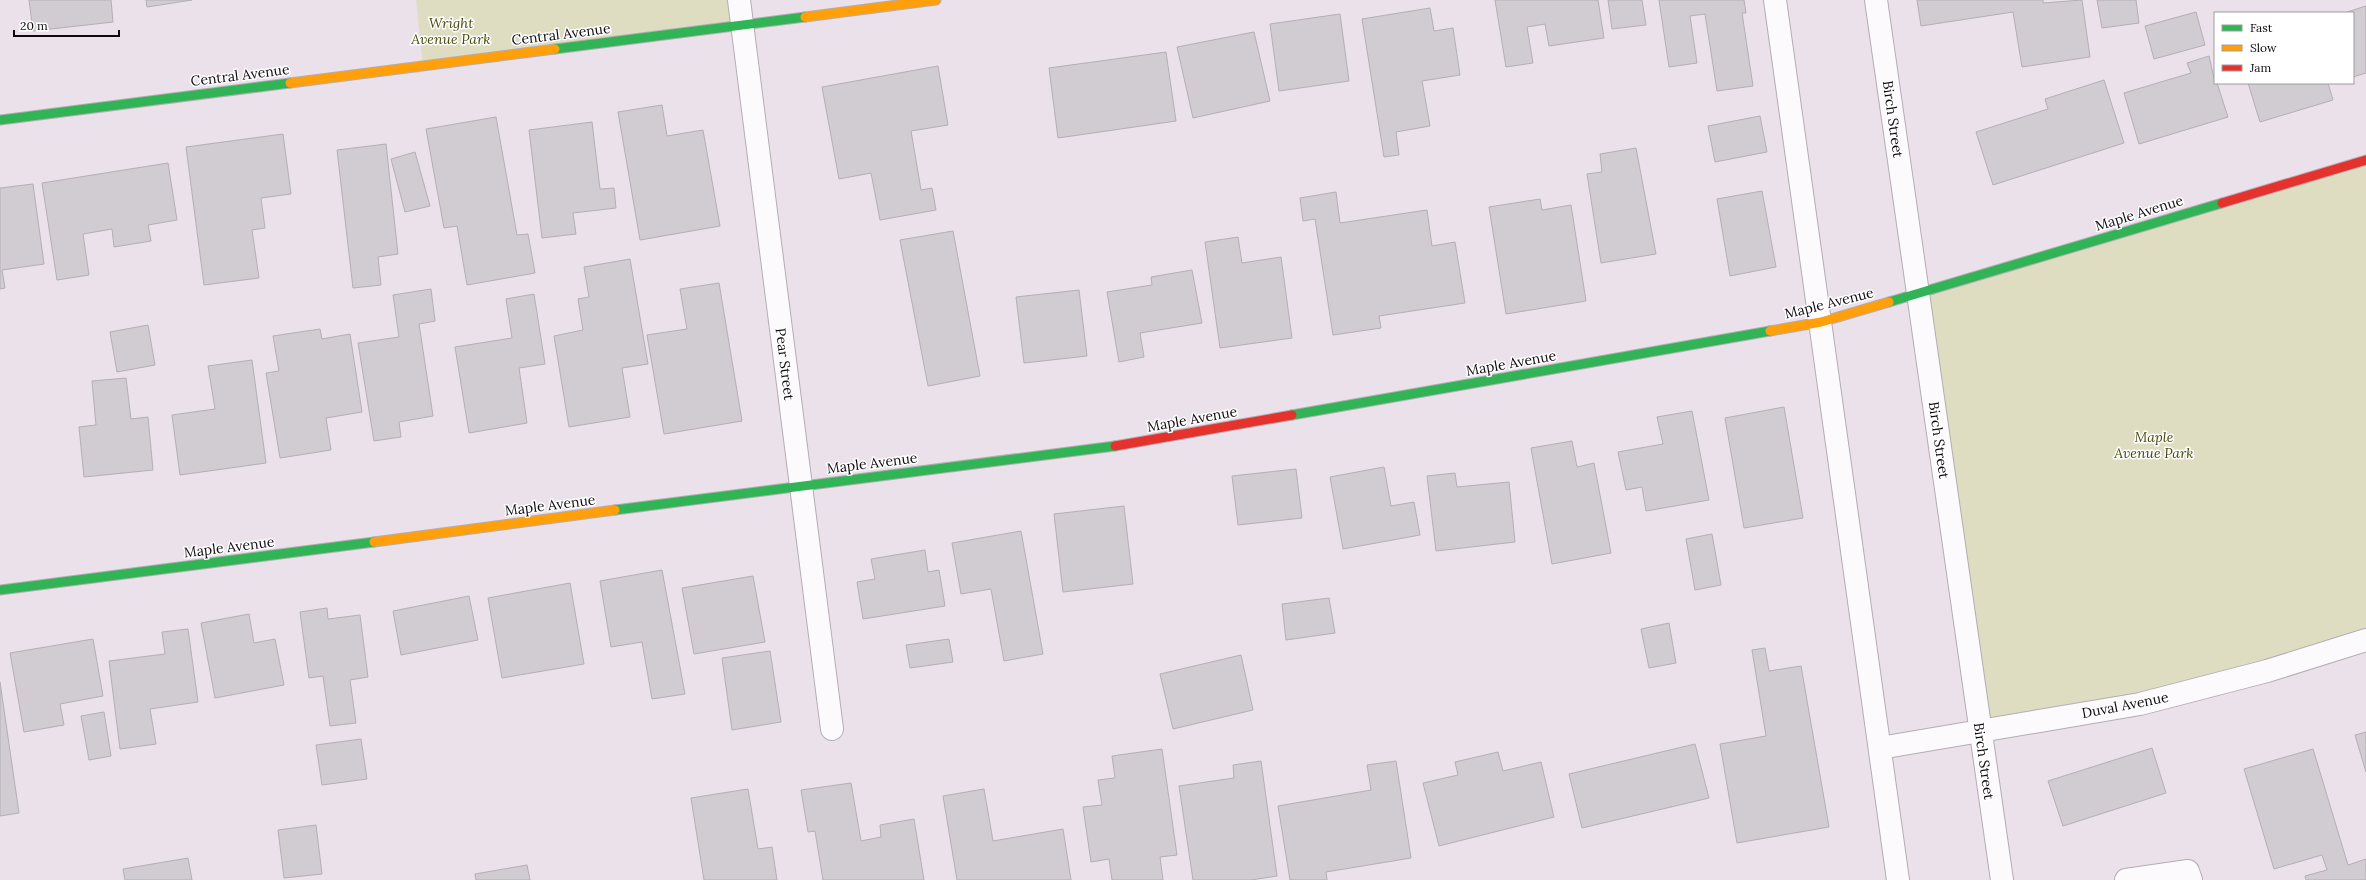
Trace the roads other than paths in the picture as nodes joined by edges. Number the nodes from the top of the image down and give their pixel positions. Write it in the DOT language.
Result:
graph roads {
  1 [pos="739,0"];
  2 [pos="936,0"];
  3 [pos="1776,0"];
  4 [pos="1876,0"];
  5 [pos="742,25"];
  6 [pos="0,120"];
  7 [pos="2366,160"];
  8 [pos="1918,294"];
  9 [pos="1820,322"];
  10 [pos="801,487"];
  11 [pos="0,590"];
  12 [pos="2366,640"];
  13 [pos="832,729"];
  14 [pos="1980,731"];
  15 [pos="1880,748"];
  16 [pos="1898,880"];
  17 [pos="2002,880"];
  18 [pos="2126,880"];
  19 [pos="2191,880"];
  1 -- 5 [label="street, Pear Street"];
  2 -- 5 [label="street, Central Avenue"];
  3 -- 9 [label="street"];
  4 -- 8 [label="street, Birch Street"];
  5 -- 6 [label="street, Central Avenue"];
  5 -- 10 [label="street, Pear Street"];
  7 -- 8 [label="street, Maple Avenue"];
  8 -- 9 [label="street, Maple Avenue"];
  8 -- 14 [label="street, Birch Street"];
  9 -- 10 [label="street, Maple Avenue"];
  9 -- 15 [label="street"];
  10 -- 11 [label="street, Maple Avenue"];
  10 -- 13 [label="street, Pear Street"];
  12 -- 14 [label="street, Duval Avenue"];
  14 -- 15 [label="street, Duval Avenue"];
  14 -- 17 [label="street, Birch Street"];
  15 -- 16 [label="street"];
  18 -- 19 [label="street"];
}
